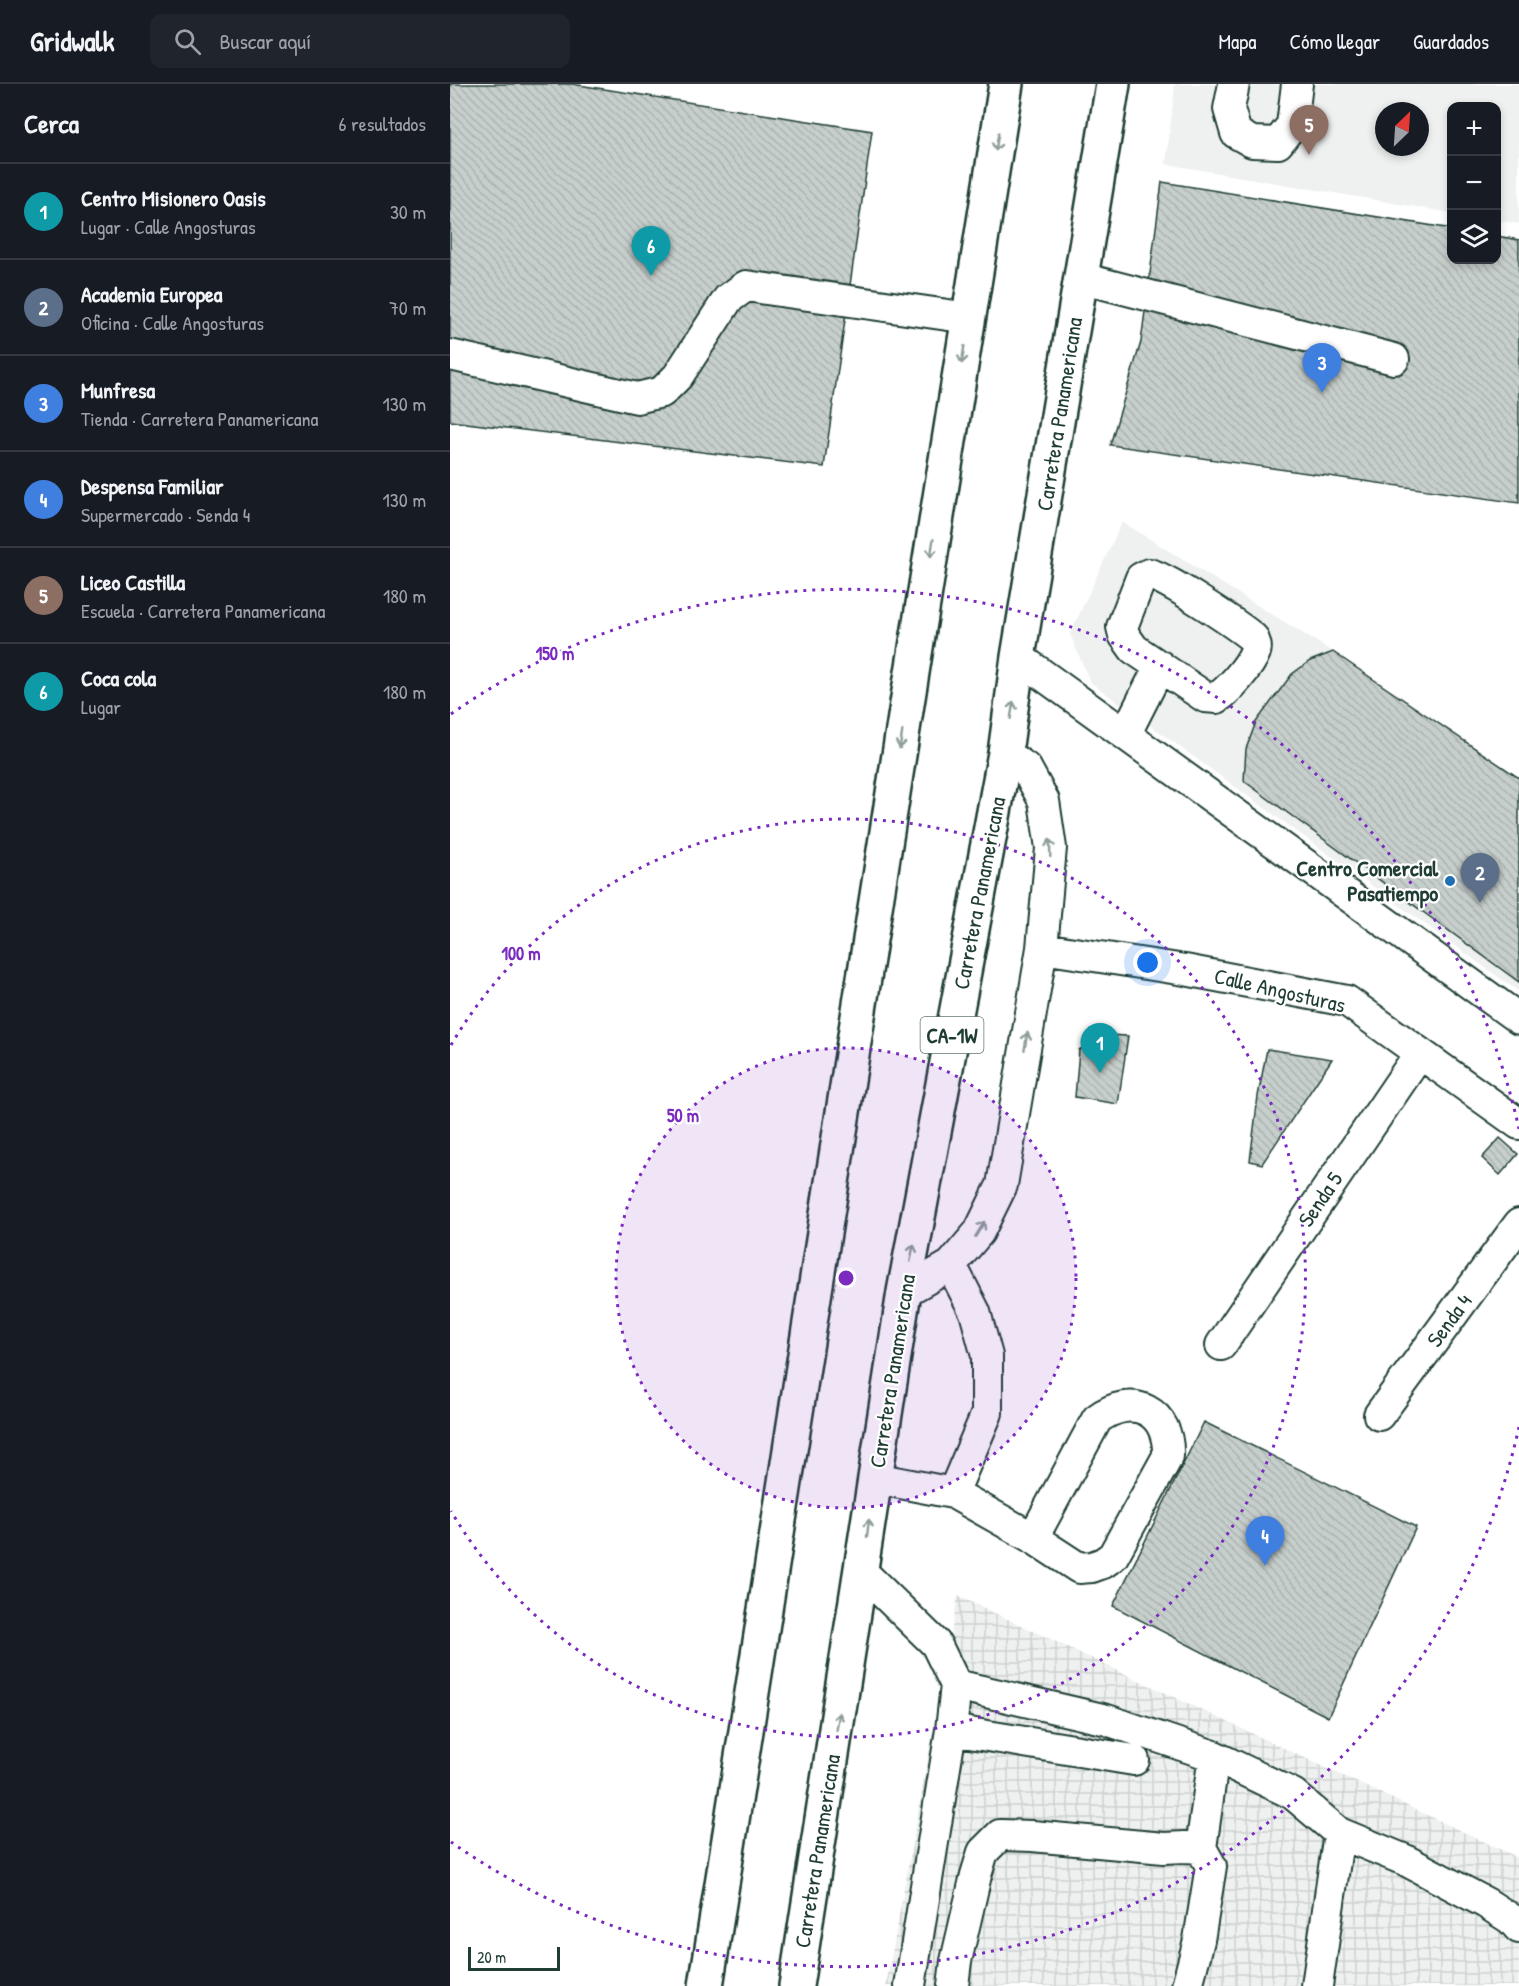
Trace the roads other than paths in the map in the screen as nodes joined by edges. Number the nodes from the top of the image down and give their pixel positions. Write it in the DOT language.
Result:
graph roads {
  1 [pos="1006,84"];
  2 [pos="1113,84"];
  3 [pos="1234,84"];
  4 [pos="1297,84"];
  5 [pos="1081,278"];
  6 [pos="969,318"];
  7 [pos="450,355"];
  8 [pos="1394,359"];
  9 [pos="1018,657"];
  10 [pos="1160,666"];
  11 [pos="1126,733"];
  12 [pos="1005,753"];
  13 [pos="1042,948"];
  14 [pos="1519,1019"];
  15 [pos="1420,1053"];
  16 [pos="1519,1124"];
  17 [pos="1519,1224"];
  18 [pos="951,1265"];
  19 [pos="904,1292"];
  20 [pos="1221,1346"];
  21 [pos="1379,1415"];
  22 [pos="874,1478"];
  23 [pos="953,1493"];
  24 [pos="1033,1538"];
  25 [pos="862,1572"];
  26 [pos="956,1686"];
  27 [pos="951,1730"];
  28 [pos="1214,1756"];
  29 [pos="1134,1760"];
  30 [pos="1339,1833"];
  31 [pos="1201,1848"];
  32 [pos="1519,1928"];
  33 [pos="706,1986"];
  34 [pos="796,1986"];
  35 [pos="910,1986"];
  36 [pos="953,1986"];
  37 [pos="1187,1986"];
  38 [pos="1317,1986"];
  1 -- 6 [label="highway, one-way"];
  2 -- 5 [label="highway, Carretera Panamericana / CA-1W"];
  3 -- 4 [label="street"];
  5 -- 8 [label="street"];
  5 -- 9 [label="highway, Carretera Panamericana / CA-1W"];
  6 -- 7 [label="street"];
  6 -- 33 [label="highway, one-way"];
  9 -- 11 [label="street"];
  12 -- 9 [label="highway, Carretera Panamericana / CA-1W, one-way"];
  10 -- 10 [label="street"];
  10 -- 11 [label="street"];
  11 -- 14 [label="street"];
  13 -- 12 [label="street, one-way"];
  19 -- 12 [label="highway, Carretera Panamericana / CA-1W, one-way"];
  13 -- 15 [label="street, Calle Angosturas"];
  18 -- 13 [label="street, one-way"];
  15 -- 16 [label="street, Calle Angosturas"];
  15 -- 20 [label="street, Senda 5"];
  17 -- 21 [label="street, Senda 4"];
  18 -- 19 [label="street"];
  18 -- 23 [label="street"];
  19 -- 22 [label="highway, Carretera Panamericana / CA-1W"];
  22 -- 23 [label="street"];
  25 -- 22 [label="highway, Carretera Panamericana / CA-1W, one-way"];
  23 -- 24 [label="street"];
  24 -- 24 [label="street"];
  25 -- 26 [label="street"];
  34 -- 25 [label="highway, Carretera Panamericana / CA-1W, one-way"];
  26 -- 27 [label="street"];
  26 -- 28 [label="street"];
  27 -- 29 [label="street"];
  27 -- 35 [label="street"];
  28 -- 30 [label="street"];
  28 -- 31 [label="street"];
  30 -- 32 [label="street"];
  30 -- 38 [label="street"];
  31 -- 36 [label="street"];
  31 -- 37 [label="street"];
}
